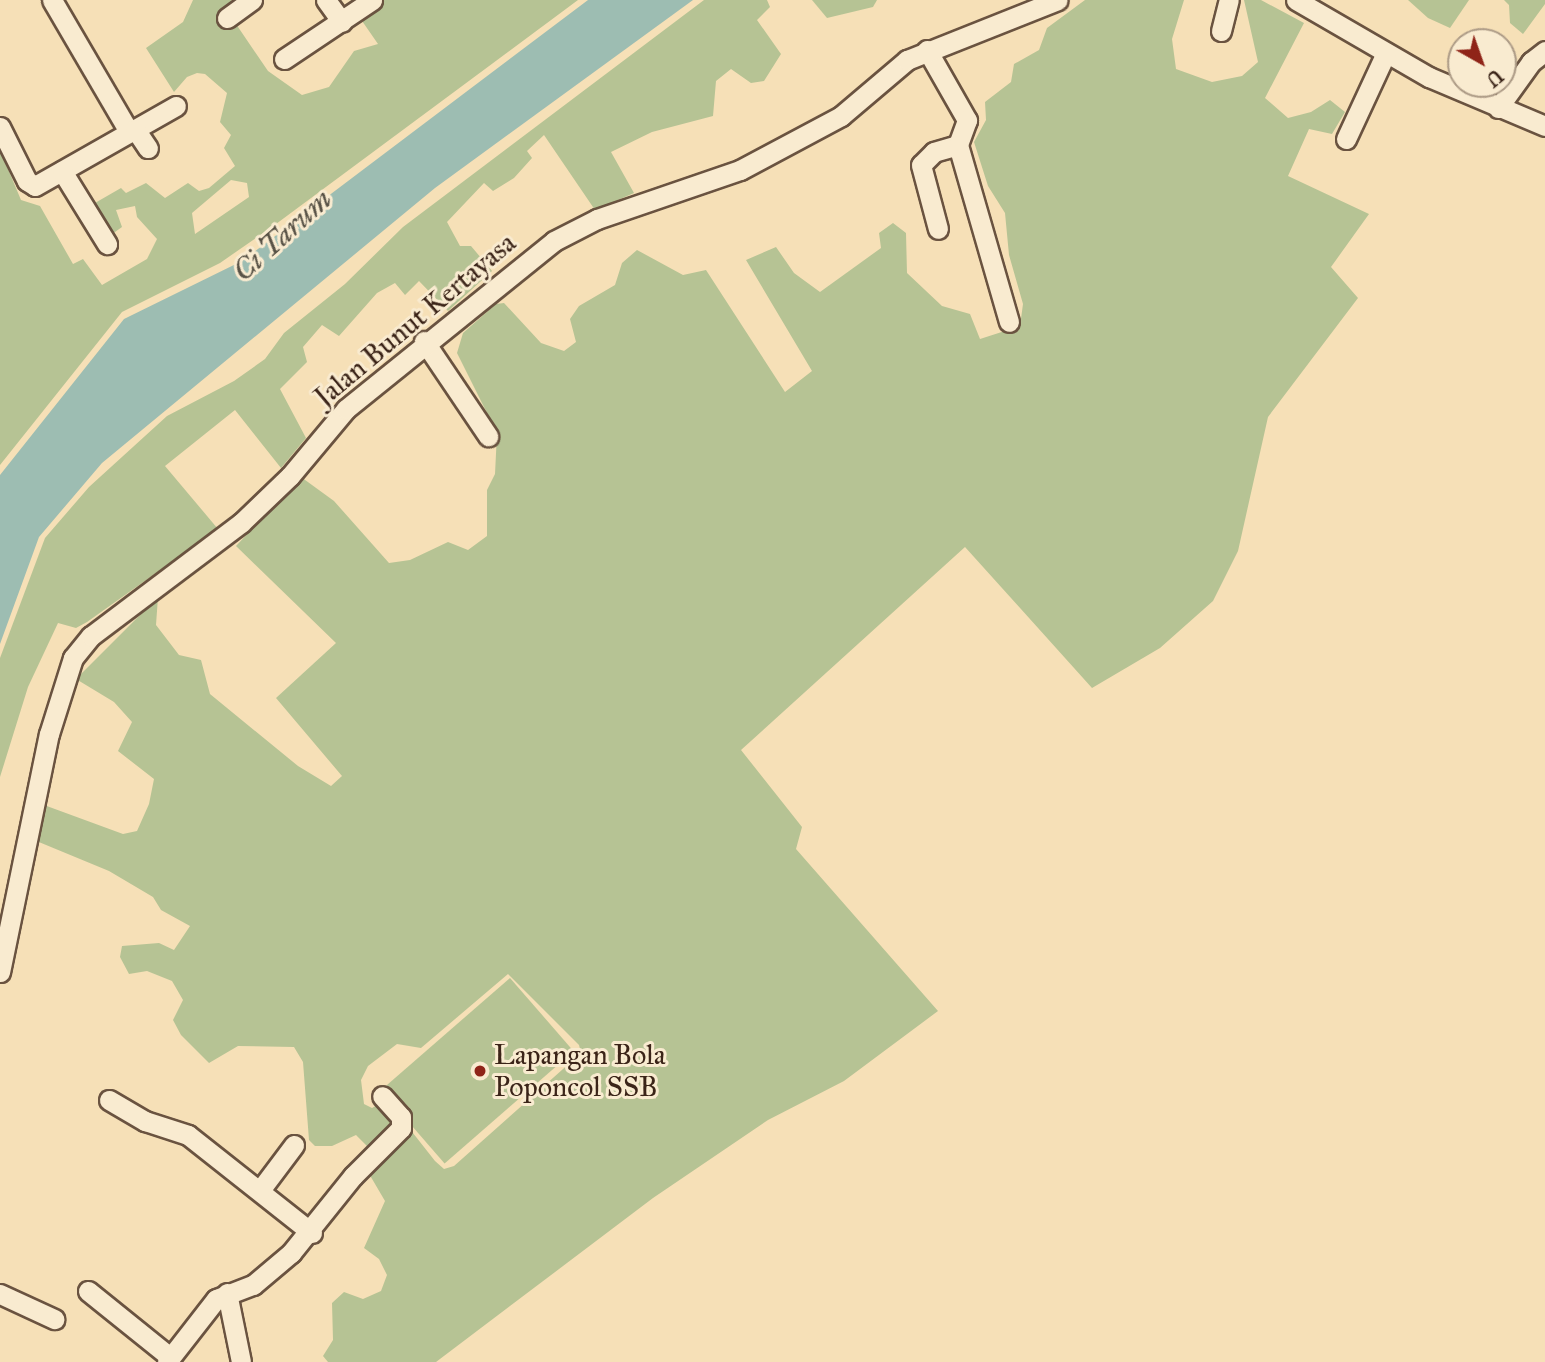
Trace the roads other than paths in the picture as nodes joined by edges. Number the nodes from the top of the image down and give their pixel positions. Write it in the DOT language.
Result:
graph roads {
  1 [pos="51,0"];
  2 [pos="252,0"];
  3 [pos="326,0"];
  4 [pos="372,0"];
  5 [pos="1058,0"];
  6 [pos="1229,0"];
  7 [pos="1296,0"];
  8 [pos="1322,7"];
  9 [pos="227,18"];
  10 [pos="342,22"];
  11 [pos="1221,31"];
  12 [pos="927,50"];
  13 [pos="1545,51"];
  14 [pos="1386,53"];
  15 [pos="284,59"];
  16 [pos="177,106"];
  17 [pos="1498,108"];
  18 [pos="1545,126"];
  19 [pos="0,127"];
  20 [pos="132,131"];
  21 [pos="1346,139"];
  22 [pos="958,145"];
  23 [pos="148,148"];
  24 [pos="62,171"];
  25 [pos="938,229"];
  26 [pos="107,244"];
  27 [pos="1009,322"];
  28 [pos="424,341"];
  29 [pos="488,436"];
  30 [pos="0,972"];
  31 [pos="382,1097"];
  32 [pos="109,1100"];
  33 [pos="294,1145"];
  34 [pos="261,1189"];
  35 [pos="312,1233"];
  36 [pos="88,1291"];
  37 [pos="227,1293"];
  38 [pos="0,1294"];
  39 [pos="54,1319"];
  40 [pos="169,1360"];
  41 [pos="242,1362"];
  1 -- 20 [label="street"];
  2 -- 9 [label="street"];
  3 -- 10 [label="street"];
  4 -- 10 [label="street"];
  5 -- 12 [label="street, Jalan Bunut Kertayasa"];
  6 -- 11 [label="street"];
  7 -- 8 [label="street"];
  8 -- 14 [label="street"];
  10 -- 15 [label="street"];
  12 -- 22 [label="street"];
  12 -- 28 [label="street, Jalan Bunut Kertayasa"];
  13 -- 17 [label="street"];
  14 -- 17 [label="street"];
  14 -- 21 [label="street"];
  16 -- 20 [label="street"];
  17 -- 18 [label="street"];
  19 -- 24 [label="street"];
  20 -- 23 [label="street"];
  20 -- 24 [label="street"];
  22 -- 25 [label="street"];
  22 -- 27 [label="street"];
  24 -- 26 [label="street"];
  28 -- 29 [label="street"];
  28 -- 30 [label="street, Jalan Bunut Kertayasa"];
  31 -- 35 [label="street"];
  32 -- 34 [label="street"];
  33 -- 34 [label="street"];
  34 -- 35 [label="street"];
  35 -- 37 [label="street"];
  36 -- 40 [label="street"];
  37 -- 40 [label="street"];
  37 -- 41 [label="street"];
  38 -- 39 [label="street"];
}
